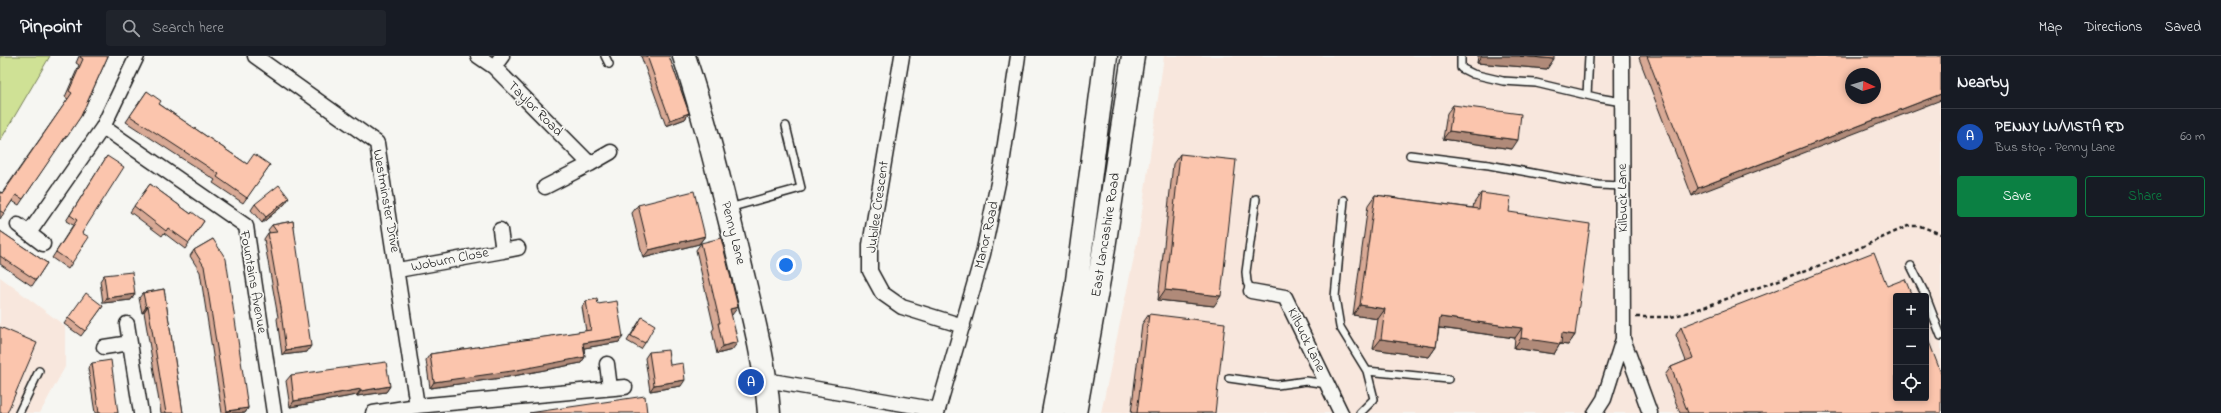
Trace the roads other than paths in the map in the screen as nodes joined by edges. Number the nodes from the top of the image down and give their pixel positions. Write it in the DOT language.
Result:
graph roads {
  1 [pos="137,56"];
  2 [pos="255,56"];
  3 [pos="478,56"];
  4 [pos="605,56"];
  5 [pos="684,56"];
  6 [pos="902,56"];
  7 [pos="1018,56"];
  8 [pos="1106,56"];
  9 [pos="1133,56"];
  10 [pos="1461,56"];
  11 [pos="1589,56"];
  12 [pos="1622,56"];
  13 [pos="498,61"];
  14 [pos="608,64"];
  15 [pos="1587,95"];
  16 [pos="1622,102"];
  17 [pos="786,126"];
  18 [pos="103,127"];
  19 [pos="611,152"];
  20 [pos="1410,155"];
  21 [pos="590,164"];
  22 [pos="1623,186"];
  23 [pos="545,187"];
  24 [pos="1256,199"];
  25 [pos="1344,200"];
  26 [pos="726,208"];
  27 [pos="500,230"];
  28 [pos="43,244"];
  29 [pos="518,248"];
  30 [pos="503,250"];
  31 [pos="1911,266"];
  32 [pos="398,270"];
  33 [pos="1252,291"];
  34 [pos="1924,293"];
  35 [pos="1929,304"];
  36 [pos="127,324"];
  37 [pos="963,326"];
  38 [pos="1941,336"];
  39 [pos="1623,339"];
  40 [pos="130,343"];
  41 [pos="104,347"];
  42 [pos="607,364"];
  43 [pos="39,371"];
  44 [pos="1367,371"];
  45 [pos="1229,378"];
  46 [pos="1448,378"];
  47 [pos="766,380"];
  48 [pos="1327,384"];
  49 [pos="625,386"];
  50 [pos="610,388"];
  51 [pos="417,406"];
  52 [pos="937,412"];
  53 [pos="19,413"];
  54 [pos="141,413"];
  55 [pos="274,413"];
  56 [pos="373,413"];
  57 [pos="769,413"];
  58 [pos="1053,413"];
  59 [pos="1075,413"];
  60 [pos="1341,413"];
  61 [pos="1360,413"];
  62 [pos="1595,413"];
  63 [pos="1650,413"];
  1 -- 18 [label="street"];
  2 -- 32 [label="street, Westminster Drive"];
  3 -- 13 [label="street, Taylor Road"];
  4 -- 14 [label="lane"];
  5 -- 26 [label="main road, Penny Lane"];
  6 -- 37 [label="street, Jubilee Crescent"];
  7 -- 37 [label="street, Manor Road"];
  8 -- 58 [label="main road, East Lancashire Road"];
  9 -- 59 [label="main road, East Lancashire Road"];
  10 -- 15 [label="lane"];
  11 -- 15 [label="lane"];
  12 -- 16 [label="street, Kilbuck Lane"];
  13 -- 21 [label="street, Taylor Road"];
  15 -- 16 [label="lane"];
  16 -- 22 [label="street, Kilbuck Lane"];
  17 -- 26 [label="lane"];
  18 -- 28 [label="street"];
  18 -- 55 [label="street, Fountains Avenue"];
  19 -- 21 [label="street"];
  20 -- 22 [label="lane"];
  21 -- 23 [label="street"];
  22 -- 39 [label="street, Kilbuck Lane"];
  24 -- 33 [label="lane"];
  25 -- 44 [label="lane"];
  26 -- 47 [label="main road, Penny Lane"];
  27 -- 30 [label="street, Woburn Close"];
  29 -- 30 [label="street, Woburn Close"];
  30 -- 32 [label="street, Woburn Close"];
  31 -- 34 [label="lane"];
  32 -- 51 [label="street, Westminster Drive"];
  33 -- 48 [label="street, Kilbuck Lane"];
  35 -- 38 [label="lane"];
  36 -- 40 [label="street"];
  37 -- 52 [label="street, Manor Road"];
  39 -- 62 [label="street, Kilbuck Lane"];
  39 -- 63 [label="street, Kilbuck Lane"];
  40 -- 41 [label="street"];
  40 -- 54 [label="street"];
  42 -- 50 [label="street"];
  43 -- 53 [label="lane"];
  44 -- 46 [label="lane"];
  44 -- 61 [label="lane"];
  45 -- 48 [label="lane"];
  47 -- 52 [label="street, Manor Road"];
  47 -- 57 [label="main road, Penny Lane"];
  48 -- 60 [label="street, Kilbuck Lane"];
  49 -- 50 [label="street"];
  50 -- 51 [label="street"];
  51 -- 56 [label="street"];
}
